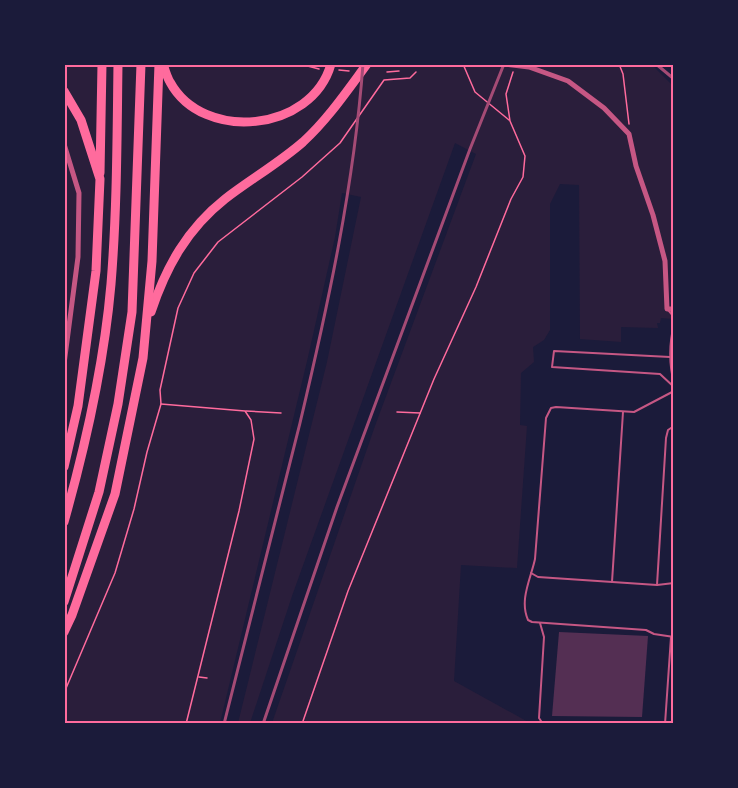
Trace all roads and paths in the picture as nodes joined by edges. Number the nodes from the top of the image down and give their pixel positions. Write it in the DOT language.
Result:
graph roads {
  1 [pos="102,64"];
  2 [pos="118,64"];
  3 [pos="141,64"];
  4 [pos="161,64"];
  5 [pos="300,64"];
  6 [pos="361,64"];
  7 [pos="367,64"];
  8 [pos="436,64"];
  9 [pos="463,64"];
  10 [pos="504,64"];
  11 [pos="619,64"];
  12 [pos="417,65"];
  13 [pos="515,66"];
  14 [pos="330,69"];
  15 [pos="351,71"];
  16 [pos="387,72"];
  17 [pos="393,72"];
  18 [pos="64,91"];
  19 [pos="510,121"];
  20 [pos="629,134"];
  21 [pos="64,144"];
  22 [pos="100,179"];
  23 [pos="670,309"];
  24 [pos="674,317"];
  25 [pos="674,325"];
  26 [pos="147,326"];
  27 [pos="670,357"];
  28 [pos="64,364"];
  29 [pos="674,387"];
  30 [pos="161,404"];
  31 [pos="245,411"];
  32 [pos="397,412"];
  33 [pos="623,412"];
  34 [pos="281,413"];
  35 [pos="421,413"];
  36 [pos="674,426"];
  37 [pos="64,467"];
  38 [pos="64,522"];
  39 [pos="531,573"];
  40 [pos="612,582"];
  41 [pos="674,583"];
  42 [pos="657,585"];
  43 [pos="64,602"];
  44 [pos="540,623"];
  45 [pos="64,632"];
  46 [pos="672,637"];
  47 [pos="198,676"];
  48 [pos="207,678"];
  49 [pos="311,678"];
  50 [pos="317,678"];
  51 [pos="64,693"];
  52 [pos="186,723"];
  53 [pos="302,723"];
  54 [pos="543,723"];
  55 [pos="665,723"];
  1 -- 22 [label="highway"];
  2 -- 38 [label="highway"];
  3 -- 43 [label="highway"];
  4 -- 14 [label="highway"];
  4 -- 26 [label="highway"];
  5 -- 14 [label="path"];
  6 -- 12 [label="street"];
  7 -- 26 [label="highway"];
  8 -- 12 [label="street"];
  9 -- 19 [label="path"];
  10 -- 13 [label="street"];
  11 -- 20 [label="path"];
  12 -- 30 [label="path"];
  13 -- 19 [label="path"];
  13 -- 20 [label="street"];
  14 -- 15 [label="path"];
  16 -- 17 [label="path"];
  18 -- 22 [label="highway"];
  19 -- 35 [label="path"];
  20 -- 23 [label="street"];
  21 -- 28 [label="street"];
  22 -- 37 [label="highway"];
  23 -- 24 [label="lane"];
  25 -- 27 [label="lane"];
  26 -- 45 [label="highway"];
  27 -- 29 [label="lane"];
  27 -- 29 [label="lane"];
  29 -- 33 [label="lane"];
  30 -- 31 [label="path"];
  30 -- 51 [label="path"];
  31 -- 34 [label="path"];
  31 -- 47 [label="path"];
  32 -- 35 [label="path"];
  33 -- 39 [label="lane"];
  33 -- 40 [label="lane"];
  35 -- 50 [label="path"];
  36 -- 42 [label="lane"];
  39 -- 40 [label="lane"];
  39 -- 44 [label="lane"];
  40 -- 42 [label="lane"];
  41 -- 42 [label="lane"];
  44 -- 46 [label="lane"];
  44 -- 54 [label="lane"];
  46 -- 55 [label="lane"];
  47 -- 48 [label="path"];
  47 -- 52 [label="path"];
  49 -- 50 [label="path"];
  50 -- 53 [label="path"];
}
